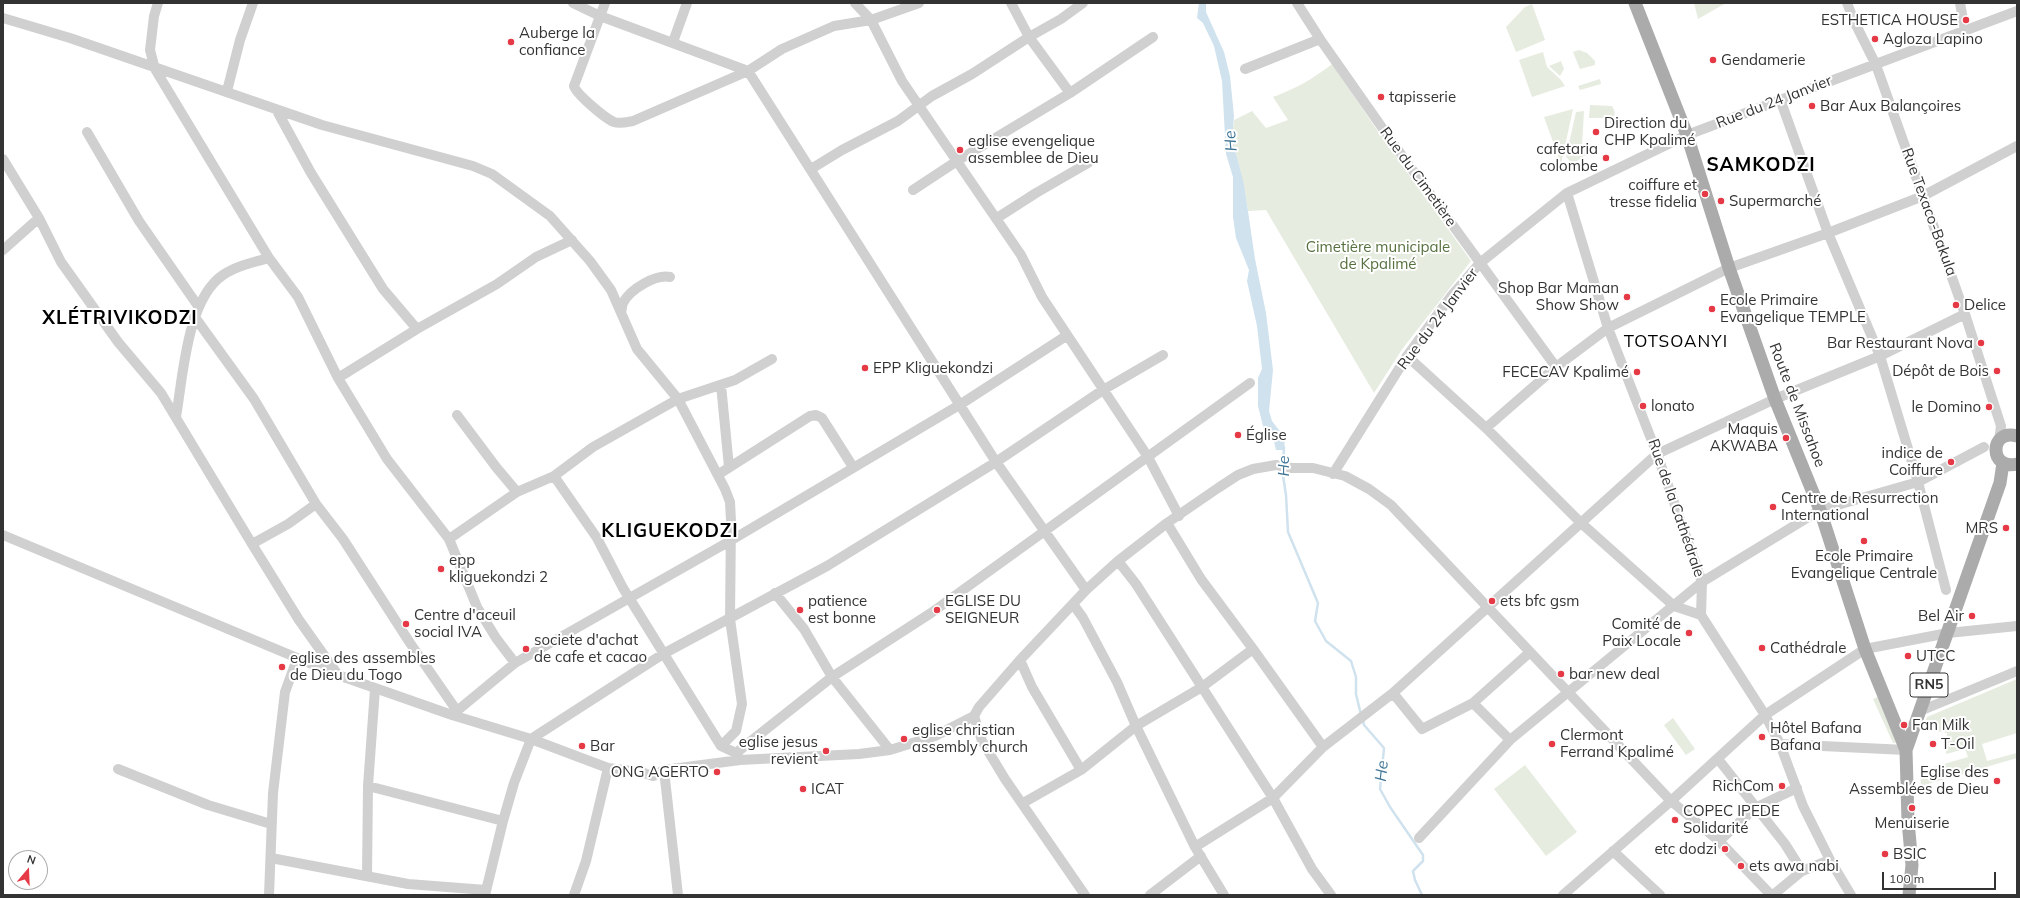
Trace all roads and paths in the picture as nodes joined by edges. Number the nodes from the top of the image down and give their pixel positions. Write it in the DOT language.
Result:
graph roads {
  1 [pos="158,3"];
  2 [pos="253,3"];
  3 [pos="573,3"];
  4 [pos="605,3"];
  5 [pos="687,3"];
  6 [pos="854,3"];
  7 [pos="919,3"];
  8 [pos="1011,3"];
  9 [pos="1083,3"];
  10 [pos="1297,3"];
  11 [pos="1635,3"];
  12 [pos="1847,3"];
  13 [pos="1960,3"];
  14 [pos="2017,11"];
  15 [pos="600,16"];
  16 [pos="3,18"];
  17 [pos="871,20"];
  18 [pos="1965,31"];
  19 [pos="1029,37"];
  20 [pos="1153,37"];
  21 [pos="1320,39"];
  22 [pos="673,42"];
  23 [pos="1876,65"];
  24 [pos="155,69"];
  25 [pos="1245,69"];
  26 [pos="748,71"];
  27 [pos="227,91"];
  28 [pos="1070,93"];
  29 [pos="1780,99"];
  30 [pos="919,106"];
  31 [pos="276,109"];
  32 [pos="87,132"];
  33 [pos="1687,135"];
  34 [pos="2017,146"];
  35 [pos="3,159"];
  36 [pos="957,161"];
  37 [pos="1088,163"];
  38 [pos="811,169"];
  39 [pos="913,190"];
  40 [pos="1567,193"];
  41 [pos="1923,196"];
  42 [pos="39,218"];
  43 [pos="997,218"];
  44 [pos="1828,233"];
  45 [pos="572,240"];
  46 [pos="3,250"];
  47 [pos="269,258"];
  48 [pos="1480,263"];
  49 [pos="1729,268"];
  50 [pos="670,277"];
  51 [pos="198,306"];
  52 [pos="621,312"];
  53 [pos="1965,314"];
  54 [pos="194,316"];
  55 [pos="1608,328"];
  56 [pos="417,329"];
  57 [pos="1066,336"];
  58 [pos="1164,355"];
  59 [pos="1407,356"];
  60 [pos="1880,356"];
  61 [pos="772,358"];
  62 [pos="1556,367"];
  63 [pos="338,378"];
  64 [pos="1250,383"];
  65 [pos="721,385"];
  66 [pos="1103,390"];
  67 [pos="678,399"];
  68 [pos="1776,399"];
  69 [pos="961,404"];
  70 [pos="457,415"];
  71 [pos="176,417"];
  72 [pos="2001,426"];
  73 [pos="1486,428"];
  74 [pos="2016,435"];
  75 [pos="1993,446"];
  76 [pos="1657,454"];
  77 [pos="1148,457"];
  78 [pos="996,462"];
  79 [pos="2012,465"];
  80 [pos="853,467"];
  81 [pos="729,468"];
  82 [pos="719,474"];
  83 [pos="1333,474"];
  84 [pos="554,476"];
  85 [pos="1918,482"];
  86 [pos="517,492"];
  87 [pos="316,504"];
  88 [pos="1820,510"];
  89 [pos="1179,516"];
  90 [pos="1580,522"];
  91 [pos="1167,523"];
  92 [pos="1044,531"];
  93 [pos="3,535"];
  94 [pos="449,539"];
  95 [pos="730,541"];
  96 [pos="252,544"];
  97 [pos="1118,561"];
  98 [pos="1702,582"];
  99 [pos="1086,590"];
  100 [pos="1946,590"];
  101 [pos="775,593"];
  102 [pos="630,598"];
  103 [pos="1073,604"];
  104 [pos="1674,606"];
  105 [pos="1488,607"];
  106 [pos="1701,615"];
  107 [pos="730,619"];
  108 [pos="2017,626"];
  109 [pos="1948,633"];
  110 [pos="1253,649"];
  111 [pos="1865,649"];
  112 [pos="1529,653"];
  113 [pos="664,654"];
  114 [pos="297,659"];
  115 [pos="1020,660"];
  116 [pos="515,663"];
  117 [pos="2017,671"];
  118 [pos="338,675"];
  119 [pos="832,677"];
  120 [pos="1202,687"];
  121 [pos="375,689"];
  122 [pos="1569,692"];
  123 [pos="1393,693"];
  124 [pos="1473,702"];
  125 [pos="1920,711"];
  126 [pos="454,713"];
  127 [pos="1765,715"];
  128 [pos="974,716"];
  129 [pos="1136,726"];
  130 [pos="531,739"];
  131 [pos="1510,740"];
  132 [pos="1780,744"];
  133 [pos="722,746"];
  134 [pos="1323,747"];
  135 [pos="890,750"];
  136 [pos="1906,750"];
  137 [pos="738,757"];
  138 [pos="1718,759"];
  139 [pos="118,768"];
  140 [pos="608,768"];
  141 [pos="664,770"];
  142 [pos="1081,770"];
  143 [pos="368,786"];
  144 [pos="1797,788"];
  145 [pos="1273,798"];
  146 [pos="1671,801"];
  147 [pos="1023,803"];
  148 [pos="1756,808"];
  149 [pos="503,821"];
  150 [pos="271,824"];
  151 [pos="1419,838"];
  152 [pos="1719,840"];
  153 [pos="1195,847"];
  154 [pos="1613,851"];
  155 [pos="1201,856"];
  156 [pos="271,858"];
  157 [pos="1830,860"];
  158 [pos="1802,871"];
  159 [pos="367,876"];
  160 [pos="486,892"];
  161 [pos="270,895"];
  162 [pos="574,895"];
  163 [pos="678,895"];
  164 [pos="1085,895"];
  165 [pos="1150,895"];
  166 [pos="1224,895"];
  167 [pos="1331,895"];
  168 [pos="1563,895"];
  169 [pos="1660,895"];
  170 [pos="1772,895"];
  171 [pos="1851,895"];
  172 [pos="1909,895"];
  1 -- 24 [label="street"];
  2 -- 27 [label="street"];
  3 -- 15 [label="street"];
  4 -- 15 [label="street"];
  5 -- 22 [label="street"];
  6 -- 17 [label="street"];
  7 -- 17 [label="street"];
  8 -- 19 [label="street"];
  9 -- 19 [label="street"];
  10 -- 21 [label="street, Rue du Cimetière"];
  11 -- 33 [label="main road, Route de Missahoe"];
  12 -- 23 [label="street, Rue Texaco-Bakula"];
  13 -- 18 [label="street"];
  14 -- 18 [label="street, Rue du 24 Janvier"];
  15 -- 22 [label="street"];
  15 -- 26 [label="street"];
  16 -- 24 [label="street"];
  17 -- 26 [label="street"];
  17 -- 30 [label="street"];
  18 -- 23 [label="street, Rue du 24 Janvier"];
  19 -- 28 [label="street"];
  19 -- 30 [label="street"];
  20 -- 28 [label="street"];
  21 -- 25 [label="street"];
  21 -- 48 [label="street, Rue du Cimetière"];
  22 -- 26 [label="street"];
  23 -- 29 [label="street, Rue du 24 Janvier"];
  23 -- 41 [label="street, Rue Texaco-Bakula"];
  24 -- 27 [label="street"];
  24 -- 47 [label="street"];
  26 -- 38 [label="street"];
  27 -- 31 [label="street"];
  28 -- 36 [label="street"];
  29 -- 33 [label="street, Rue du 24 Janvier"];
  29 -- 44 [label="street"];
  30 -- 36 [label="street"];
  30 -- 38 [label="street"];
  31 -- 45 [label="street"];
  31 -- 56 [label="street"];
  32 -- 51 [label="street"];
  33 -- 40 [label="street, Rue du 24 Janvier"];
  33 -- 49 [label="main road, Route de Missahoe"];
  34 -- 41 [label="street"];
  35 -- 42 [label="street"];
  36 -- 39 [label="street"];
  36 -- 43 [label="street"];
  37 -- 43 [label="street"];
  38 -- 69 [label="street"];
  40 -- 48 [label="street, Rue du 24 Janvier"];
  40 -- 55 [label="street, Rue de la Cathédrale"];
  41 -- 44 [label="street"];
  41 -- 53 [label="street, Rue Texaco-Bakula"];
  42 -- 46 [label="street"];
  42 -- 71 [label="street"];
  43 -- 57 [label="street"];
  44 -- 49 [label="street"];
  44 -- 60 [label="street"];
  45 -- 52 [label="street"];
  45 -- 56 [label="street"];
  47 -- 51 [label="street"];
  47 -- 63 [label="street"];
  48 -- 59 [label="street, Rue du 24 Janvier"];
  48 -- 62 [label="street, Rue du Cimetière"];
  49 -- 55 [label="street"];
  49 -- 68 [label="main road, Route de Missahoe"];
  50 -- 52 [label="street"];
  51 -- 54 [label="street"];
  52 -- 67 [label="street"];
  53 -- 60 [label="street"];
  53 -- 72 [label="street, Rue Texaco-Bakula"];
  54 -- 71 [label="street"];
  54 -- 87 [label="street"];
  55 -- 62 [label="street"];
  55 -- 76 [label="street, Rue de la Cathédrale"];
  56 -- 63 [label="street"];
  57 -- 66 [label="street"];
  57 -- 69 [label="street"];
  58 -- 66 [label="street"];
  59 -- 73 [label="street"];
  59 -- 83 [label="street, Rue du 24 Janvier"];
  60 -- 68 [label="street"];
  60 -- 85 [label="street"];
  61 -- 65 [label="street"];
  62 -- 73 [label="street"];
  63 -- 94 [label="street"];
  64 -- 77 [label="street"];
  65 -- 67 [label="street"];
  65 -- 81 [label="street"];
  66 -- 77 [label="street"];
  66 -- 78 [label="street"];
  67 -- 82 [label="street"];
  67 -- 84 [label="street"];
  68 -- 76 [label="street"];
  68 -- 88 [label="main road, Route de Missahoe"];
  69 -- 78 [label="street"];
  69 -- 80 [label="street"];
  70 -- 86 [label="street"];
  71 -- 96 [label="street"];
  72 -- 74 [label="street"];
  72 -- 75 [label="street, Rue Texaco-Bakula"];
  73 -- 90 [label="street"];
  74 -- 75 [label="main road"];
  75 -- 79 [label="main road, RN5"];
  75 -- 85 [label="street"];
  76 -- 90 [label="street"];
  76 -- 98 [label="street, Rue de la Cathédrale"];
  77 -- 89 [label="street"];
  77 -- 92 [label="street"];
  78 -- 92 [label="street"];
  78 -- 101 [label="street"];
  79 -- 109 [label="main road, RN5 / RN5"];
  80 -- 81 [label="street"];
  80 -- 95 [label="street"];
  81 -- 82 [label="street"];
  82 -- 95 [label="street"];
  83 -- 89 [label="street"];
  83 -- 105 [label="street"];
  84 -- 86 [label="street"];
  84 -- 102 [label="street"];
  85 -- 88 [label="street"];
  85 -- 100 [label="street"];
  86 -- 94 [label="street"];
  87 -- 96 [label="street"];
  87 -- 126 [label="street"];
  88 -- 98 [label="street"];
  88 -- 111 [label="main road, Route de Missahoe"];
  89 -- 91 [label="street"];
  90 -- 104 [label="street"];
  90 -- 105 [label="street"];
  91 -- 97 [label="street"];
  91 -- 110 [label="street"];
  92 -- 99 [label="street"];
  92 -- 119 [label="street"];
  93 -- 114 [label="street"];
  94 -- 116 [label="street"];
  95 -- 102 [label="street"];
  95 -- 107 [label="street"];
  96 -- 118 [label="street"];
  97 -- 99 [label="street"];
  97 -- 120 [label="street"];
  98 -- 104 [label="street"];
  98 -- 106 [label="street, Rue de la Cathédrale"];
  99 -- 103 [label="street"];
  101 -- 107 [label="street"];
  101 -- 119 [label="street"];
  102 -- 113 [label="street"];
  102 -- 116 [label="street"];
  103 -- 115 [label="street"];
  103 -- 129 [label="street"];
  104 -- 106 [label="street"];
  104 -- 122 [label="street"];
  105 -- 112 [label="street"];
  105 -- 123 [label="street"];
  106 -- 127 [label="street"];
  107 -- 113 [label="street"];
  107 -- 133 [label="street"];
  108 -- 109 [label="street"];
  109 -- 111 [label="street"];
  109 -- 125 [label="main road, RN5 / RN5"];
  110 -- 120 [label="street"];
  110 -- 134 [label="street"];
  111 -- 127 [label="street"];
  111 -- 136 [label="main road, Route de Missahoe"];
  112 -- 122 [label="street"];
  112 -- 124 [label="street"];
  113 -- 130 [label="street"];
  113 -- 133 [label="street"];
  114 -- 118 [label="street"];
  114 -- 150 [label="street"];
  115 -- 128 [label="street"];
  115 -- 142 [label="street"];
  116 -- 126 [label="street"];
  117 -- 125 [label="street"];
  118 -- 121 [label="street"];
  119 -- 135 [label="street"];
  119 -- 137 [label="street"];
  120 -- 129 [label="street"];
  120 -- 145 [label="street"];
  121 -- 126 [label="street"];
  121 -- 143 [label="street"];
  122 -- 131 [label="street"];
  122 -- 146 [label="street"];
  123 -- 124 [label="street"];
  123 -- 134 [label="street"];
  124 -- 131 [label="street"];
  125 -- 136 [label="main road, RN5 / RN5"];
  126 -- 130 [label="street"];
  127 -- 132 [label="street"];
  127 -- 138 [label="street"];
  128 -- 135 [label="street"];
  128 -- 147 [label="street"];
  129 -- 142 [label="street"];
  129 -- 153 [label="street"];
  130 -- 140 [label="street"];
  130 -- 149 [label="street"];
  131 -- 151 [label="street"];
  132 -- 136 [label="street"];
  132 -- 144 [label="street"];
  133 -- 137 [label="street"];
  134 -- 145 [label="street"];
  135 -- 137 [label="street"];
  136 -- 172 [label="main road, RN5 / RN5"];
  137 -- 141 [label="street"];
  138 -- 146 [label="street"];
  138 -- 148 [label="street"];
  139 -- 150 [label="street"];
  140 -- 141 [label="street"];
  140 -- 162 [label="street"];
  141 -- 163 [label="street"];
  142 -- 147 [label="street"];
  143 -- 149 [label="street"];
  143 -- 159 [label="street"];
  144 -- 148 [label="street"];
  144 -- 157 [label="street"];
  145 -- 153 [label="street"];
  145 -- 167 [label="street"];
  146 -- 152 [label="street"];
  146 -- 154 [label="street"];
  147 -- 164 [label="street"];
  148 -- 152 [label="street"];
  148 -- 158 [label="street"];
  149 -- 160 [label="street"];
  150 -- 156 [label="street"];
  152 -- 170 [label="street"];
  153 -- 155 [label="street"];
  154 -- 168 [label="street"];
  154 -- 169 [label="street"];
  155 -- 165 [label="street"];
  155 -- 166 [label="street"];
  156 -- 159 [label="street"];
  156 -- 161 [label="street"];
  157 -- 158 [label="street"];
  157 -- 171 [label="street"];
  158 -- 170 [label="street"];
  159 -- 160 [label="street"];
}
